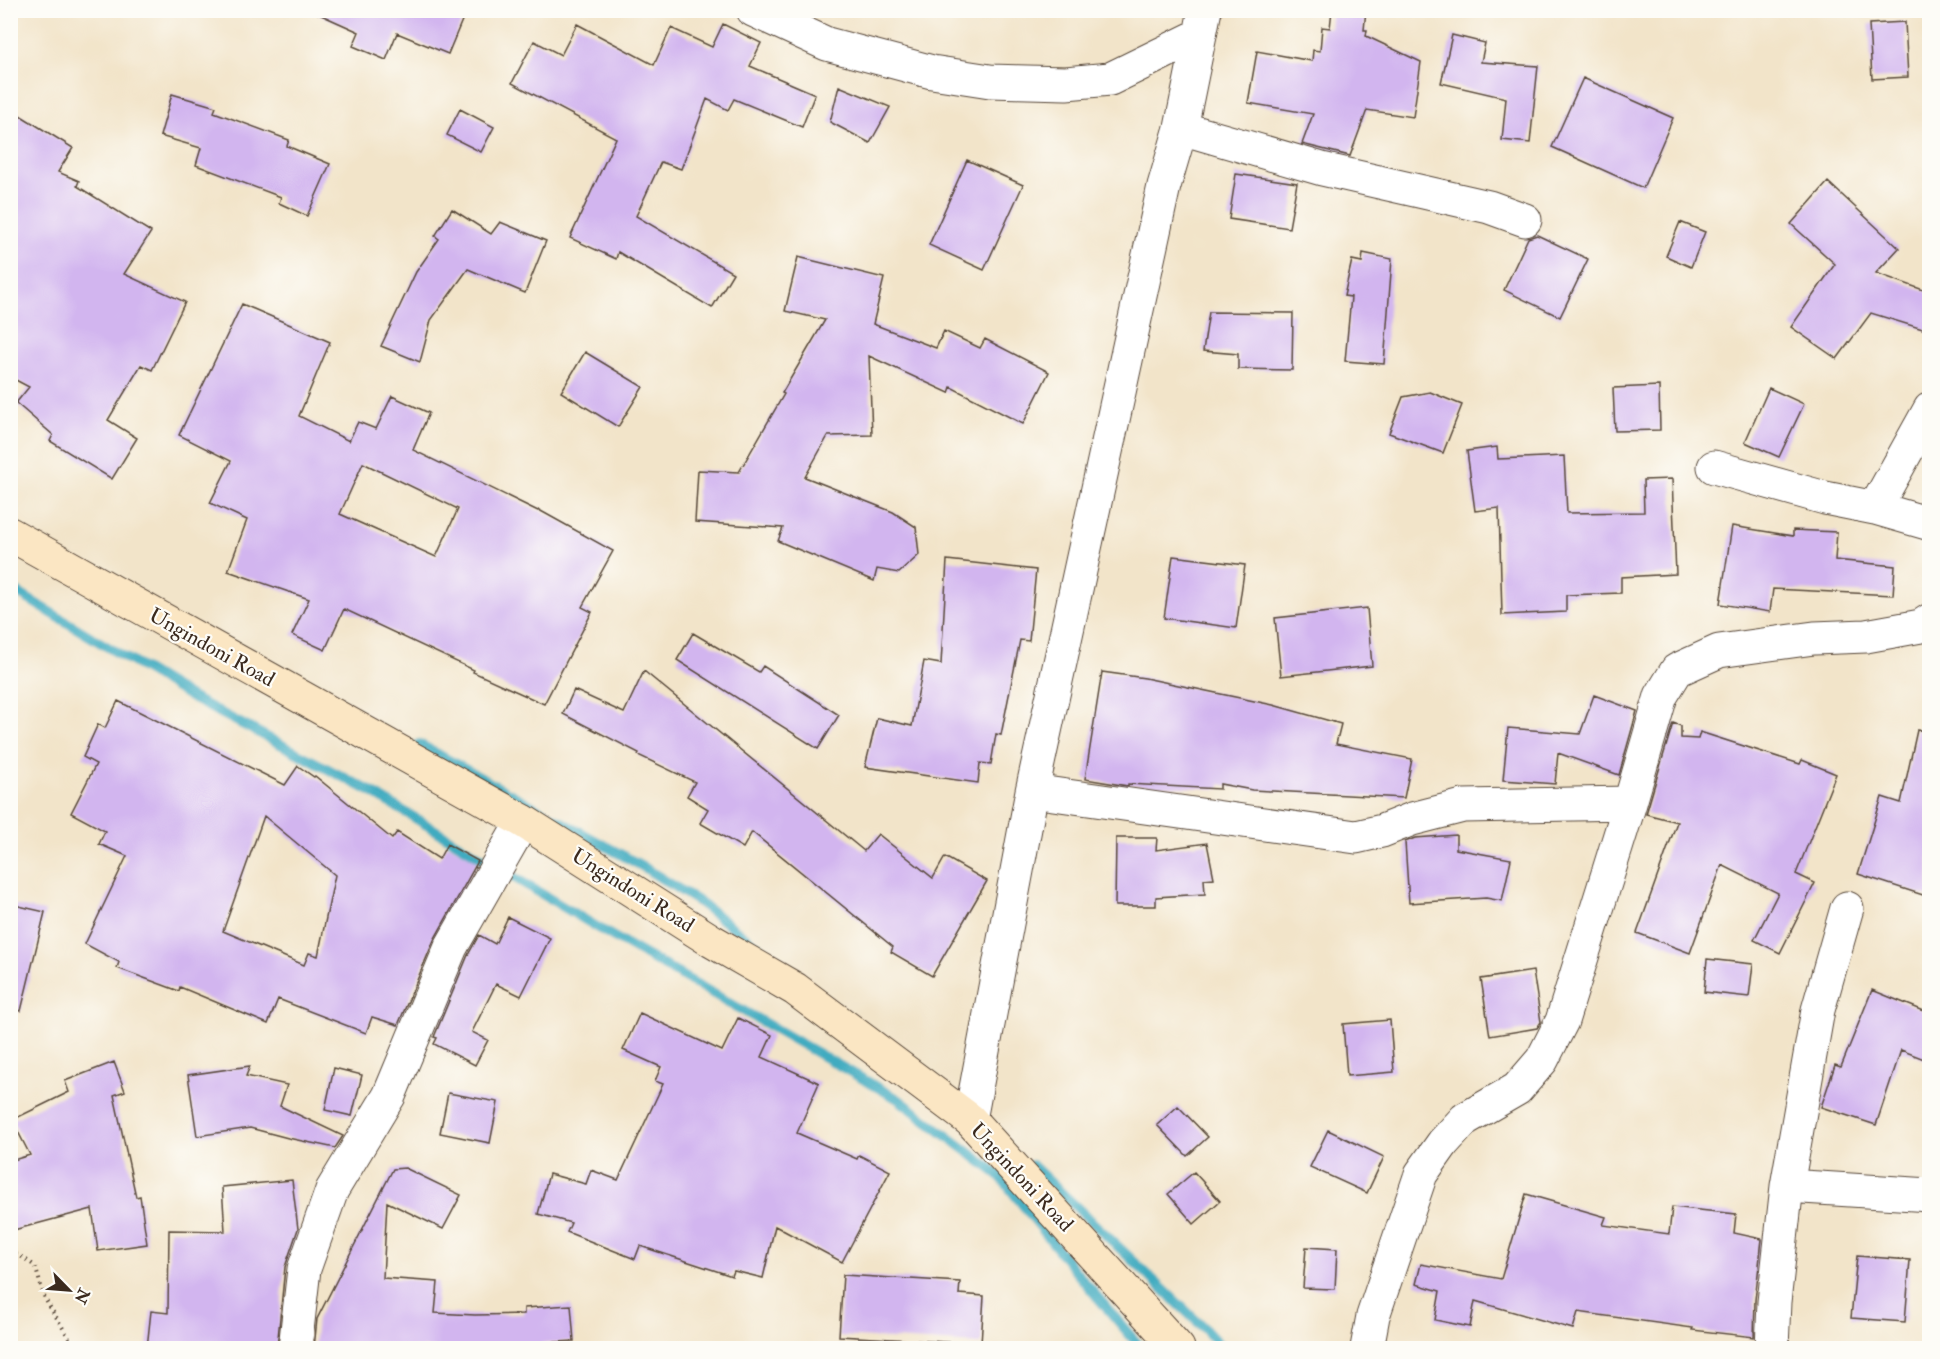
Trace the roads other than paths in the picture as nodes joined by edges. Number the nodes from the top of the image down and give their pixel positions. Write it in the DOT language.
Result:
graph roads {
  1 [pos="753,10"];
  2 [pos="1202,23"];
  3 [pos="1181,128"];
  4 [pos="1525,219"];
  5 [pos="1929,409"];
  6 [pos="1714,467"];
  7 [pos="1875,508"];
  8 [pos="1929,524"];
  9 [pos="10,534"];
  10 [pos="1929,620"];
  11 [pos="1032,791"];
  12 [pos="1630,803"];
  13 [pos="523,821"];
  14 [pos="1847,908"];
  15 [pos="970,1120"];
  16 [pos="1787,1186"];
  17 [pos="1929,1195"];
  18 [pos="295,1348"];
  19 [pos="1178,1348"];
  20 [pos="1367,1348"];
  21 [pos="1772,1348"];
  1 -- 2 [label="street"];
  2 -- 3 [label="street"];
  3 -- 4 [label="street"];
  3 -- 11 [label="street"];
  5 -- 7 [label="street"];
  6 -- 7 [label="street"];
  7 -- 8 [label="street"];
  9 -- 13 [label="main road, Ungindoni Road"];
  10 -- 12 [label="street"];
  11 -- 12 [label="street"];
  11 -- 15 [label="street"];
  12 -- 20 [label="street"];
  13 -- 15 [label="main road, Ungindoni Road"];
  13 -- 18 [label="street"];
  14 -- 16 [label="street"];
  15 -- 19 [label="main road, Ungindoni Road"];
  16 -- 17 [label="street"];
  16 -- 21 [label="street"];
}
